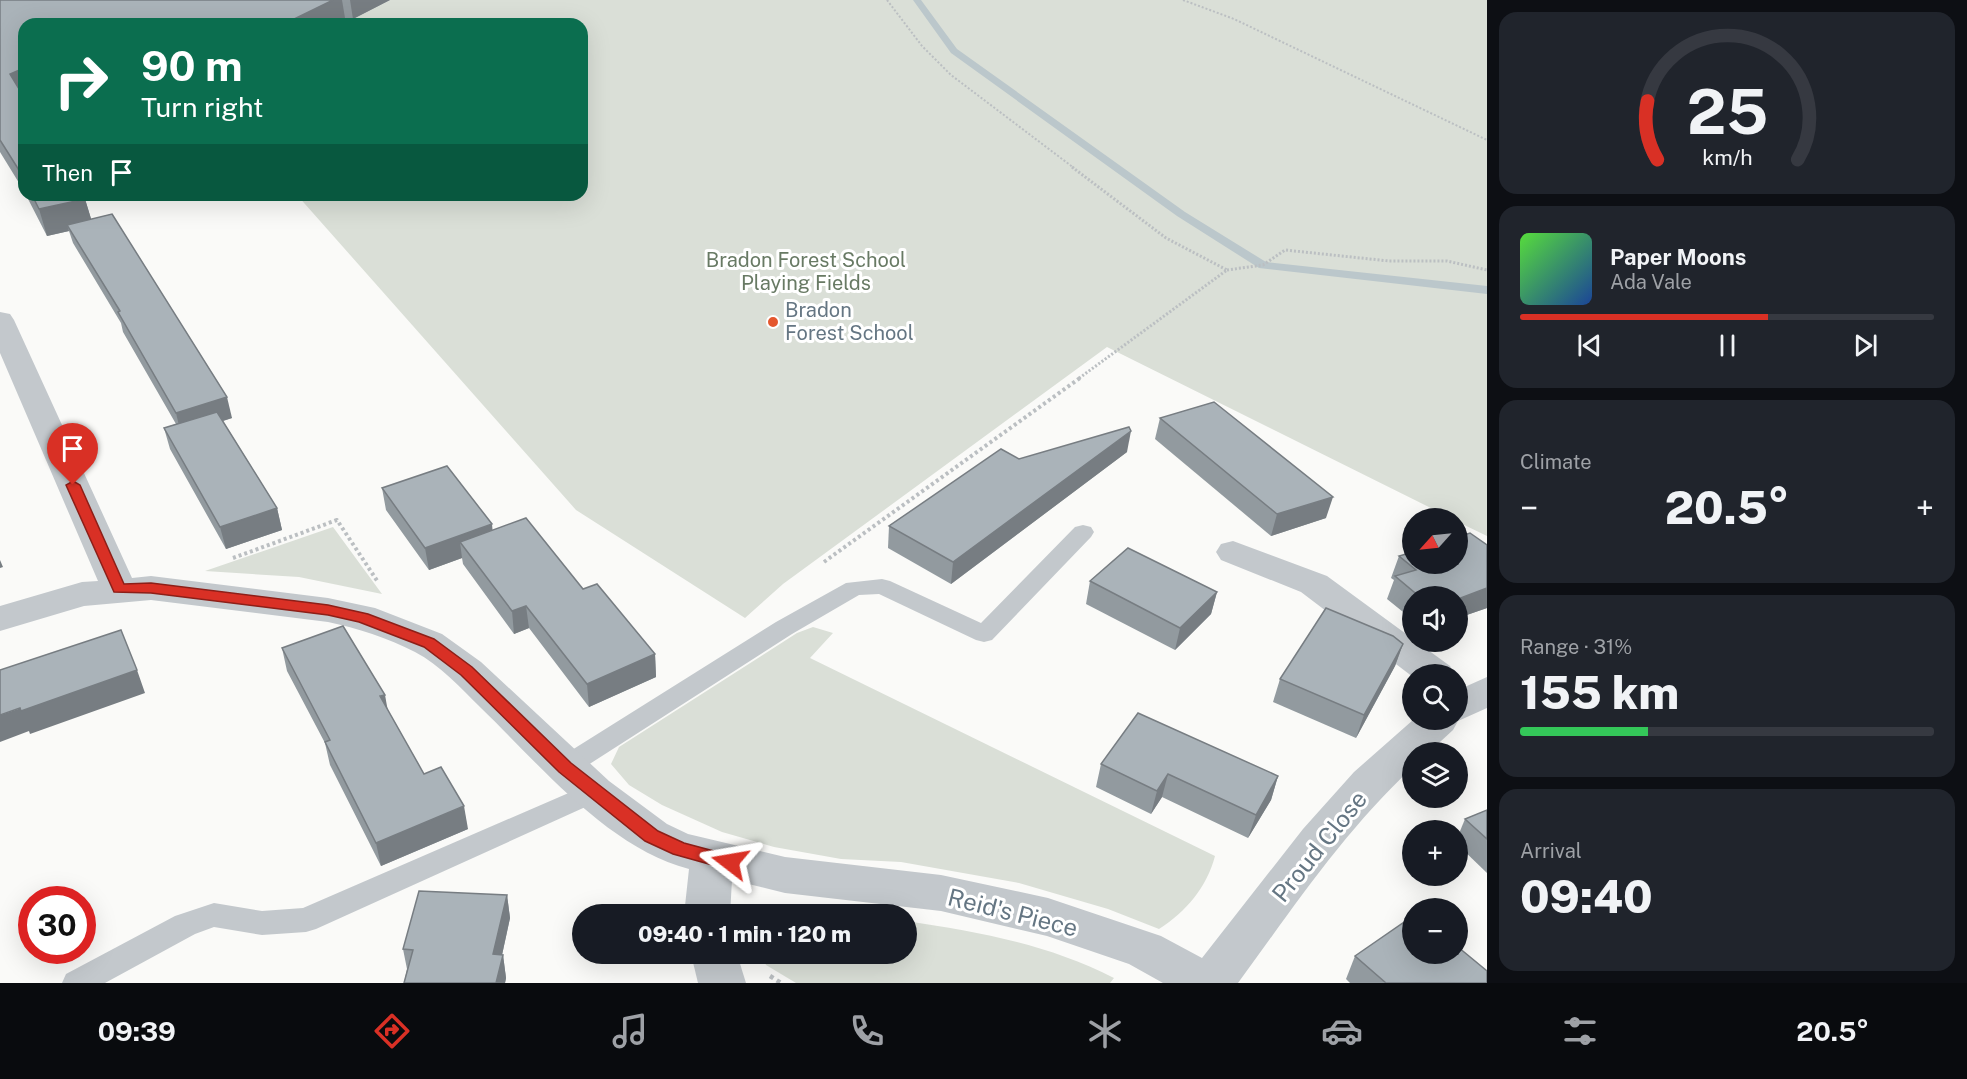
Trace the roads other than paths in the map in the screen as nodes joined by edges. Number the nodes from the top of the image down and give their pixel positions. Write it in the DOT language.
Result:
graph roads {
  1 [pos="0,320"];
  2 [pos="1083,532"];
  3 [pos="1233,552"];
  4 [pos="119,589"];
  5 [pos="0,619"];
  6 [pos="1421,664"];
  7 [pos="1430,730"];
  8 [pos="580,779"];
  9 [pos="712,858"];
  10 [pos="709,904"];
  11 [pos="717,964"];
  12 [pos="77,983"];
  13 [pos="722,983"];
  14 [pos="1206,983"];
  15 [pos="1210,983"];
  1 -- 4 [label="street"];
  2 -- 8 [label="lane"];
  3 -- 6 [label="street"];
  4 -- 5 [label="street, Reid's Piece"];
  4 -- 8 [label="street, Reid's Piece"];
  7 -- 15 [label="street, Proud Close"];
  8 -- 9 [label="street, Reid's Piece"];
  8 -- 12 [label="lane"];
  9 -- 10 [label="street"];
  9 -- 14 [label="street, Reid's Piece"];
  11 -- 13 [label="street"];
}
